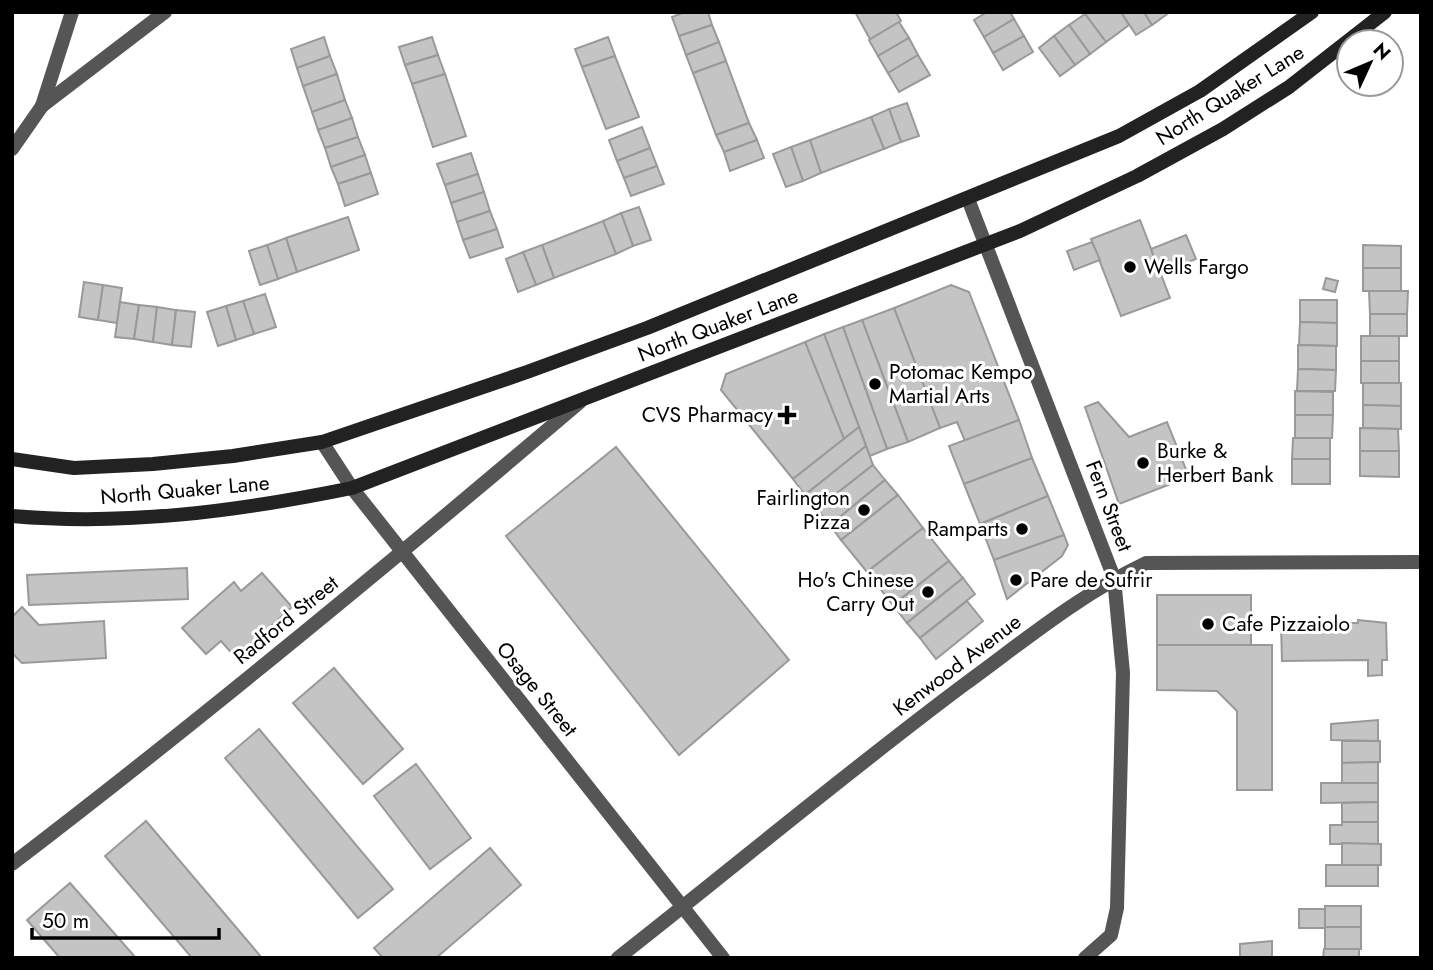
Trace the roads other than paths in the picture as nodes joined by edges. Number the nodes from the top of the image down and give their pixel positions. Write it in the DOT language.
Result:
graph roads {
  1 [pos="72,12"];
  2 [pos="165,12"];
  3 [pos="1312,12"];
  4 [pos="1385,12"];
  5 [pos="42,106"];
  6 [pos="12,149"];
  7 [pos="968,199"];
  8 [pos="986,244"];
  9 [pos="580,402"];
  10 [pos="322,442"];
  11 [pos="12,459"];
  12 [pos="352,488"];
  13 [pos="12,516"];
  14 [pos="402,553"];
  15 [pos="1421,562"];
  16 [pos="1114,578"];
  17 [pos="12,864"];
  18 [pos="683,907"];
  19 [pos="618,958"];
  20 [pos="723,958"];
  21 [pos="1085,958"];
  1 -- 5 [label="street"];
  2 -- 5 [label="street"];
  3 -- 7 [label="main road, North Quaker Lane"];
  4 -- 8 [label="main road, North Quaker Lane"];
  5 -- 6 [label="street"];
  7 -- 8 [label="street, Fern Street"];
  7 -- 10 [label="main road, North Quaker Lane"];
  8 -- 9 [label="main road, North Quaker Lane"];
  8 -- 16 [label="street, Fern Street"];
  9 -- 12 [label="main road, North Quaker Lane"];
  9 -- 14 [label="street, Radford Street"];
  10 -- 11 [label="main road, North Quaker Lane"];
  10 -- 12 [label="street, Osage Street"];
  12 -- 13 [label="main road, North Quaker Lane"];
  12 -- 14 [label="street, Osage Street"];
  14 -- 17 [label="street, Radford Street"];
  14 -- 18 [label="street, Osage Street"];
  15 -- 16 [label="street, Kenwood Avenue"];
  16 -- 18 [label="street, Kenwood Avenue"];
  16 -- 21 [label="street, Fern Street"];
  18 -- 19 [label="street, Kenwood Avenue"];
  18 -- 20 [label="street, Osage Street"];
}
